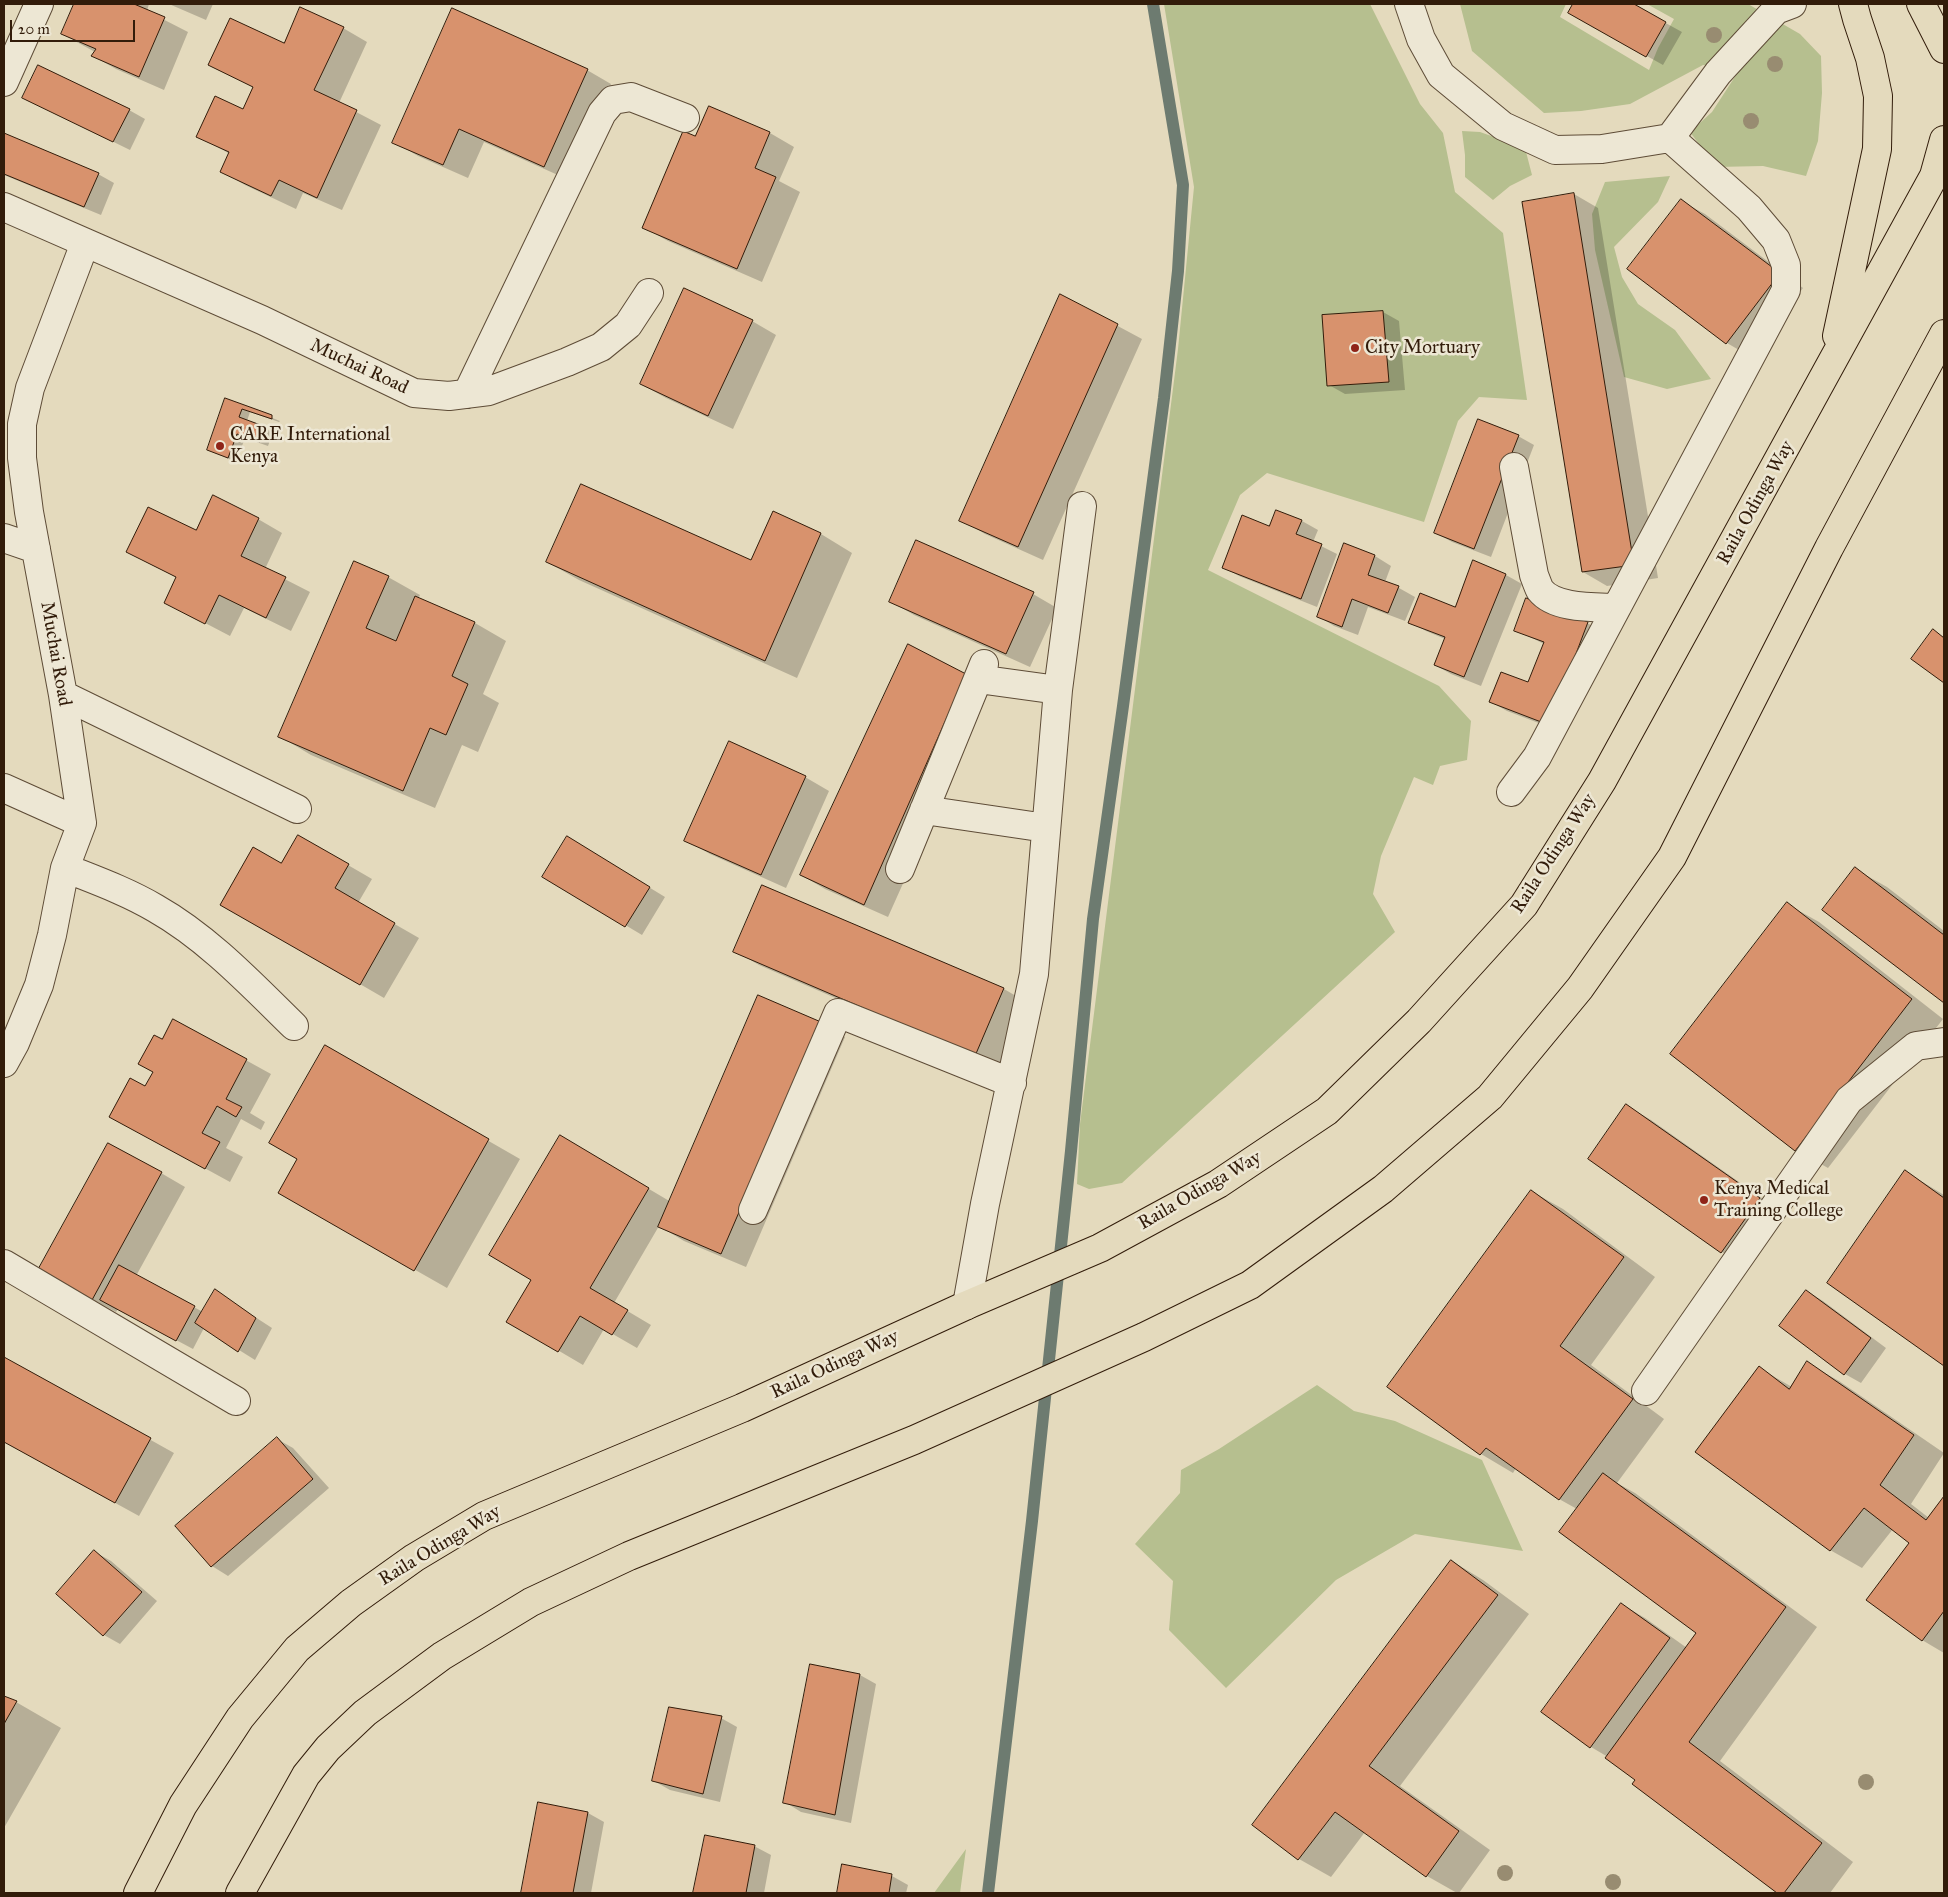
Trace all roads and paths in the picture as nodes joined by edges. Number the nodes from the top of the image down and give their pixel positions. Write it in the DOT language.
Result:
graph roads {
  1 [pos="39,4"];
  2 [pos="1409,4"];
  3 [pos="1853,4"];
  4 [pos="1921,4"];
  5 [pos="1781,6"];
  6 [pos="1944,49"];
  7 [pos="4,82"];
  8 [pos="685,118"];
  9 [pos="1670,138"];
  10 [pos="1944,140"];
  11 [pos="4,207"];
  12 [pos="85,243"];
  13 [pos="649,293"];
  14 [pos="1940,345"];
  15 [pos="1830,367"];
  16 [pos="467,394"];
  17 [pos="1514,467"];
  18 [pos="1082,506"];
  19 [pos="4,538"];
  20 [pos="36,549"];
  21 [pos="1616,608"];
  22 [pos="1058,690"];
  23 [pos="63,695"];
  24 [pos="4,788"];
  25 [pos="1511,792"];
  26 [pos="297,809"];
  27 [pos="924,810"];
  28 [pos="82,823"];
  29 [pos="1046,828"];
  30 [pos="65,868"];
  31 [pos="900,869"];
  32 [pos="294,1026"];
  33 [pos="1944,1042"];
  34 [pos="4,1063"];
  35 [pos="1012,1083"];
  36 [pos="753,1210"];
  37 [pos="4,1264"];
  38 [pos="968,1305"];
  39 [pos="1646,1391"];
  40 [pos="236,1401"];
  41 [pos="138,1893"];
  42 [pos="240,1893"];
  1 -- 7 [label="street"];
  2 -- 9 [label="street"];
  3 -- 15 [label="main road"];
  4 -- 6 [label="main road"];
  5 -- 9 [label="street"];
  8 -- 16 [label="street"];
  9 -- 21 [label="street"];
  10 -- 15 [label="main road, Raila Odinga Way"];
  11 -- 12 [label="street, Muchai Road"];
  12 -- 16 [label="street, Muchai Road"];
  12 -- 20 [label="street, Muchai Road"];
  13 -- 16 [label="street, Muchai Road"];
  14 -- 42 [label="main road"];
  15 -- 38 [label="main road, Raila Odinga Way"];
  17 -- 21 [label="street"];
  18 -- 22 [label="street"];
  19 -- 20 [label="street"];
  20 -- 23 [label="street, Muchai Road"];
  21 -- 25 [label="street"];
  22 -- 27 [label="street"];
  22 -- 29 [label="street"];
  23 -- 26 [label="street"];
  23 -- 28 [label="street, Muchai Road"];
  24 -- 28 [label="street"];
  27 -- 29 [label="street"];
  27 -- 31 [label="street"];
  28 -- 30 [label="street, Muchai Road"];
  29 -- 35 [label="street"];
  30 -- 32 [label="street"];
  30 -- 34 [label="street, Muchai Road"];
  33 -- 39 [label="street"];
  35 -- 36 [label="street"];
  35 -- 38 [label="street"];
  37 -- 40 [label="street"];
  38 -- 41 [label="main road, Raila Odinga Way"];
}
